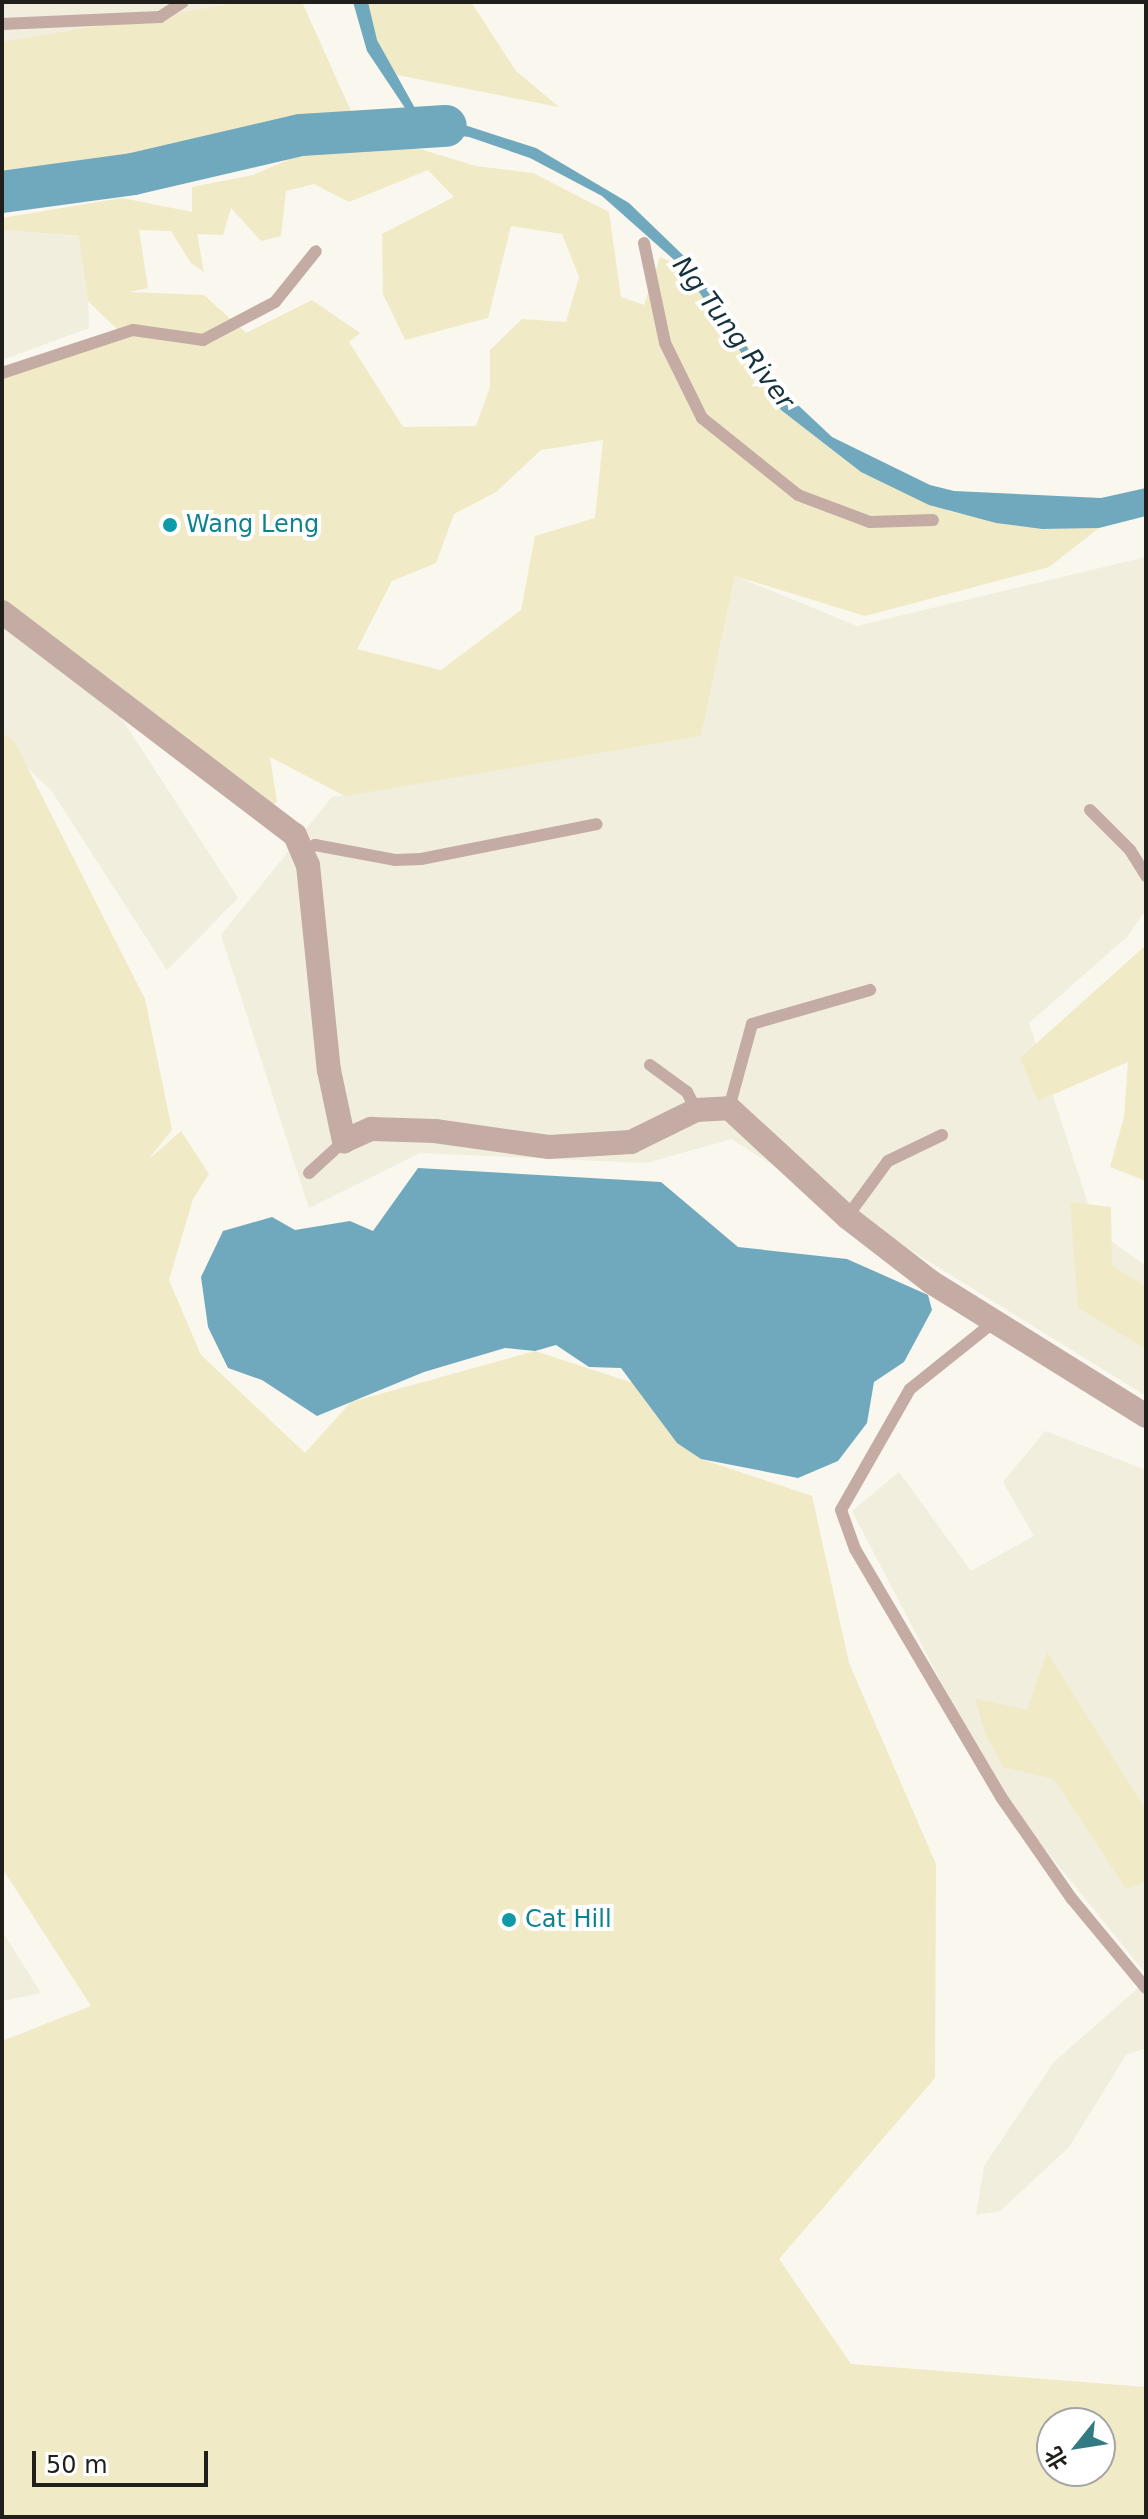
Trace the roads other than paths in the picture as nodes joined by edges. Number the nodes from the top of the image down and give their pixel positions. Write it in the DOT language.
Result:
graph roads {
  1 [pos="183,2"];
  2 [pos="2,24"];
  3 [pos="644,243"];
  4 [pos="316,251"];
  5 [pos="2,373"];
  6 [pos="933,520"];
  7 [pos="2,612"];
  8 [pos="1090,810"];
  9 [pos="597,824"];
  10 [pos="304,850"];
  11 [pos="1146,876"];
  12 [pos="870,990"];
  13 [pos="650,1065"];
  14 [pos="729,1108"];
  15 [pos="696,1110"];
  16 [pos="942,1135"];
  17 [pos="344,1141"];
  18 [pos="309,1173"];
  19 [pos="847,1217"];
  20 [pos="995,1321"];
  21 [pos="1146,1416"];
  22 [pos="1146,1988"];
  1 -- 2 [label="lane"];
  3 -- 6 [label="lane"];
  4 -- 5 [label="lane"];
  7 -- 10 [label="street"];
  8 -- 11 [label="lane"];
  9 -- 10 [label="lane"];
  10 -- 17 [label="street"];
  12 -- 14 [label="lane"];
  13 -- 15 [label="lane"];
  14 -- 15 [label="street"];
  14 -- 19 [label="street"];
  15 -- 17 [label="street"];
  16 -- 19 [label="lane"];
  17 -- 18 [label="lane"];
  19 -- 20 [label="street"];
  20 -- 21 [label="street"];
  20 -- 22 [label="lane"];
}
